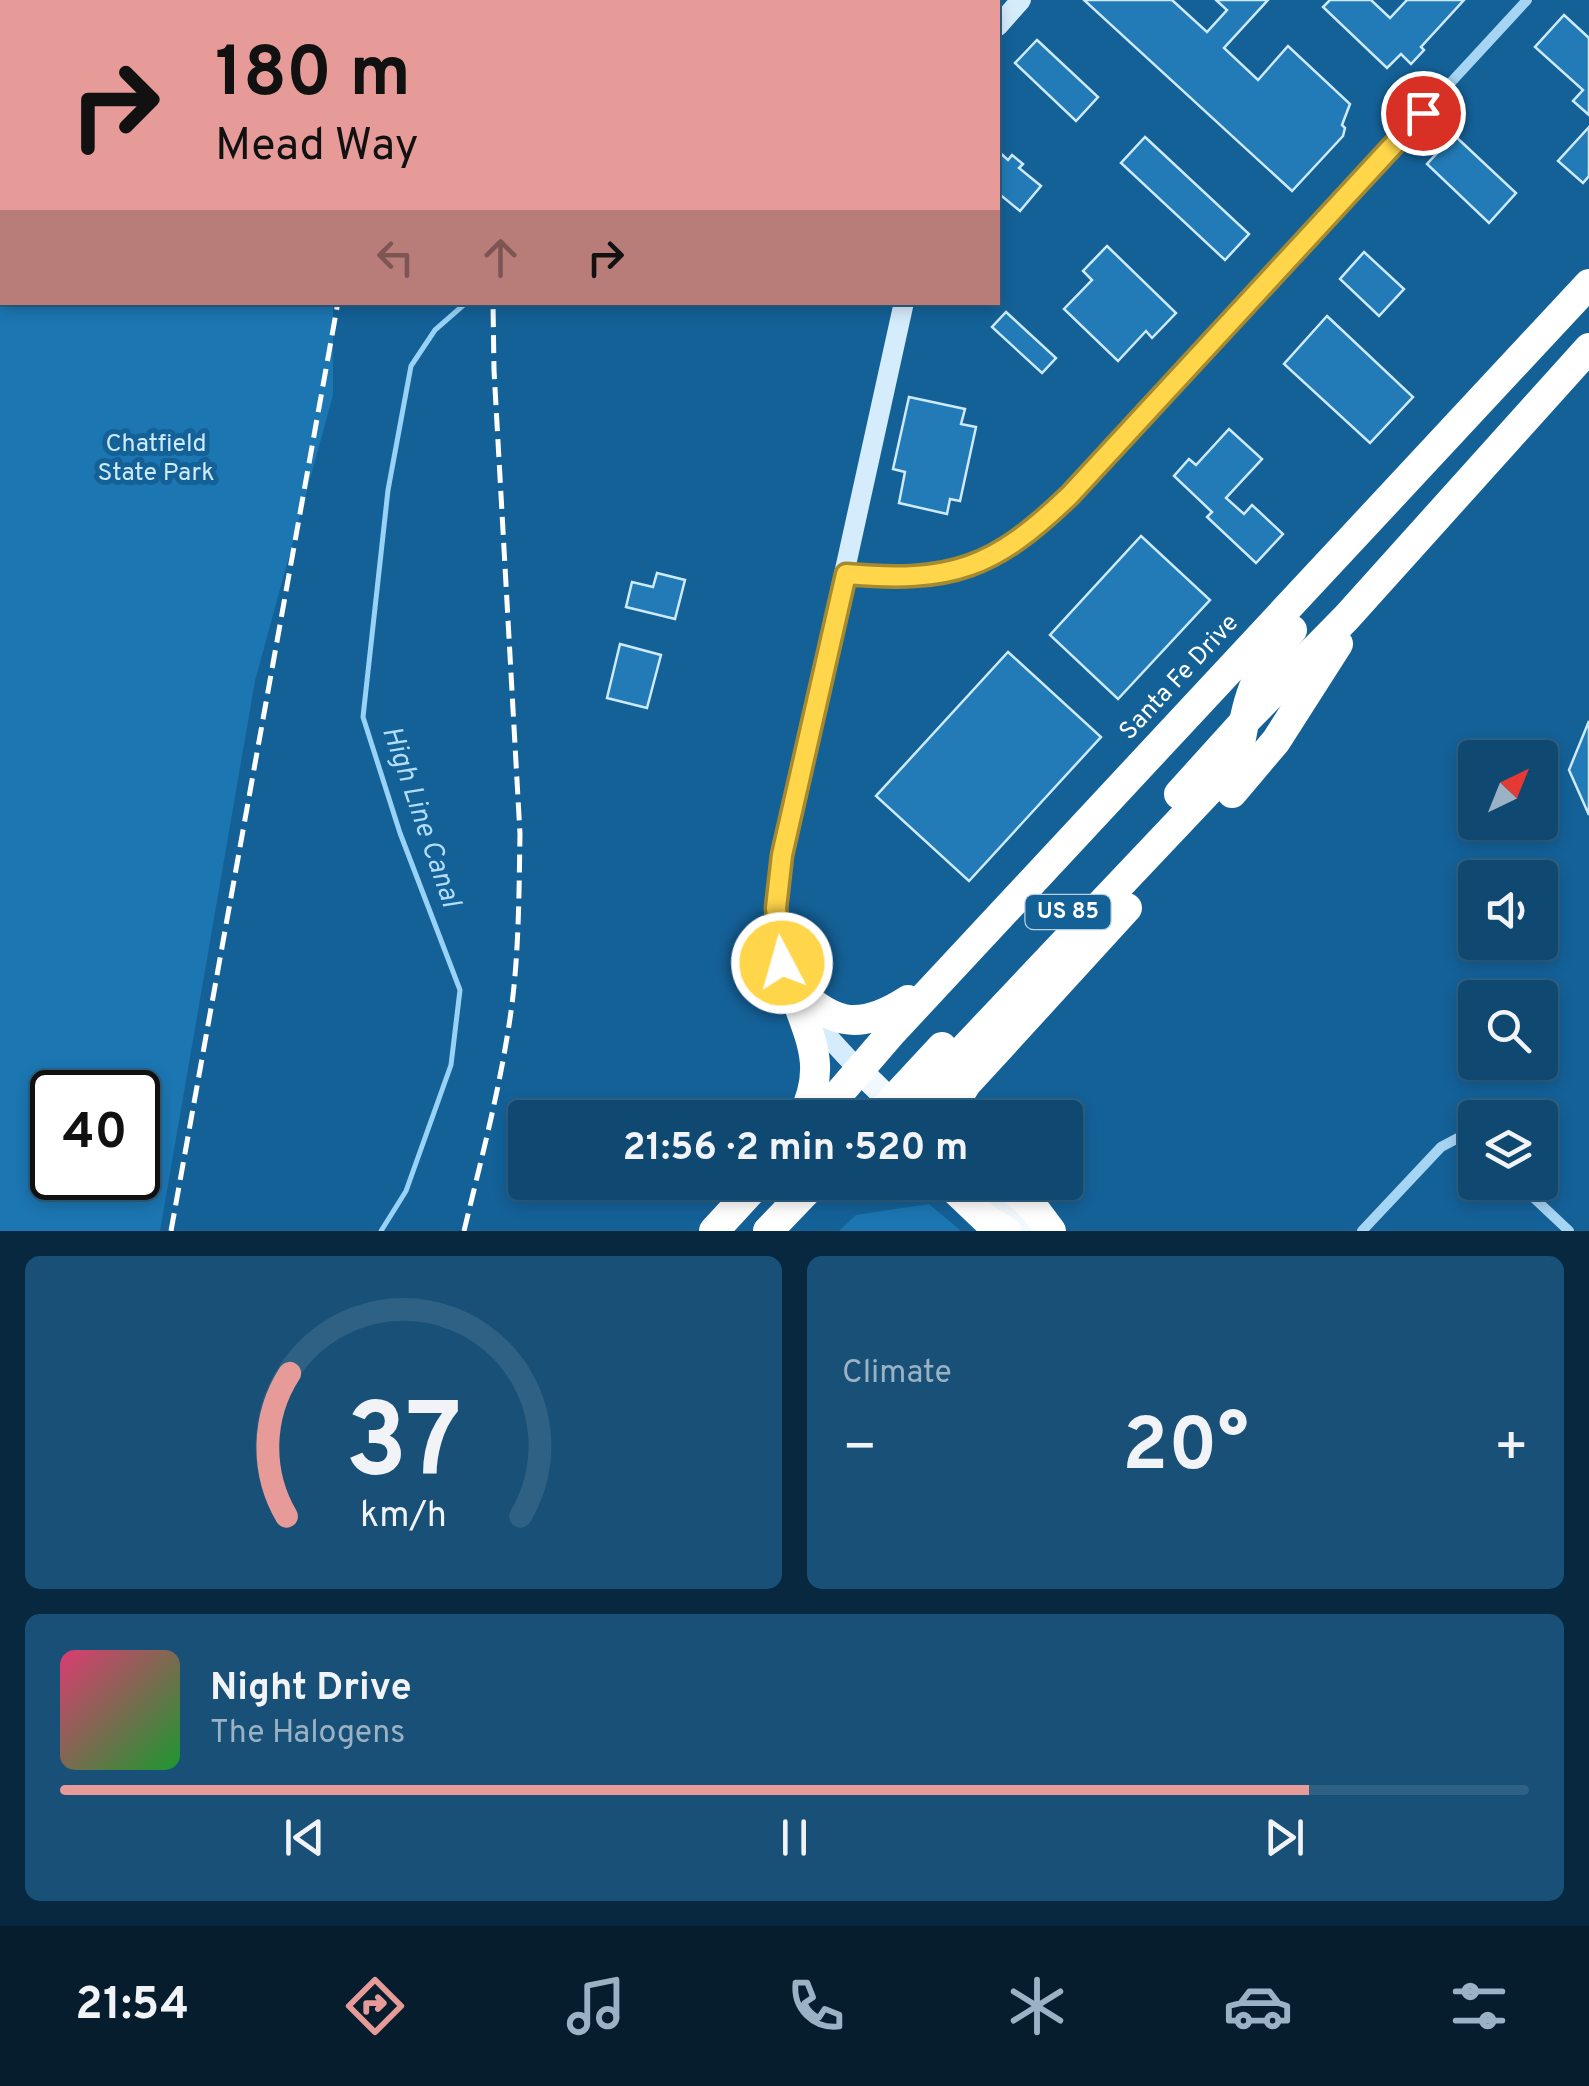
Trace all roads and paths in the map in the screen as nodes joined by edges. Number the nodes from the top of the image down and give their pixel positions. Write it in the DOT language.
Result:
graph roads {
  1 [pos="1021,0"];
  2 [pos="1527,0"];
  3 [pos="1000,24"];
  4 [pos="1589,284"];
  5 [pos="1589,302"];
  6 [pos="903,305"];
  7 [pos="1589,348"];
  8 [pos="846,574"];
  9 [pos="1347,617"];
  10 [pos="1244,722"];
  11 [pos="944,976"];
  12 [pos="792,990"];
  13 [pos="859,1070"];
  14 [pos="809,1100"];
  15 [pos="833,1100"];
  16 [pos="883,1100"];
  17 [pos="903,1100"];
  18 [pos="928,1100"];
  19 [pos="956,1100"];
  20 [pos="1458,1138"];
  21 [pos="742,1200"];
  22 [pos="798,1200"];
  23 [pos="966,1200"];
  24 [pos="999,1200"];
  25 [pos="1025,1200"];
  26 [pos="1536,1200"];
  27 [pos="714,1231"];
  28 [pos="768,1231"];
  29 [pos="1006,1231"];
  30 [pos="1033,1231"];
  31 [pos="1051,1231"];
  32 [pos="1362,1231"];
  33 [pos="1568,1231"];
  1 -- 3 [label="street"];
  2 -- 8 [label="street"];
  4 -- 11 [label="highway, Santa Fe Drive / US 85"];
  5 -- 10 [label="highway"];
  6 -- 8 [label="street"];
  7 -- 9 [label="highway, US 85"];
  8 -- 12 [label="street"];
  9 -- 10 [label="highway, US 85"];
  9 -- 19 [label="highway"];
  10 -- 17 [label="highway, US 85"];
  10 -- 18 [label="highway"];
  11 -- 12 [label="highway"];
  11 -- 13 [label="highway, Santa Fe Drive / US 85"];
  12 -- 13 [label="street"];
  12 -- 14 [label="highway"];
  13 -- 15 [label="highway, Santa Fe Drive / US 85"];
  13 -- 16 [label="main road"];
  20 -- 32 [label="street"];
  21 -- 27 [label="highway"];
  22 -- 28 [label="highway"];
  23 -- 29 [label="highway"];
  24 -- 30 [label="main road"];
  25 -- 31 [label="highway"];
  26 -- 33 [label="street"];
}
